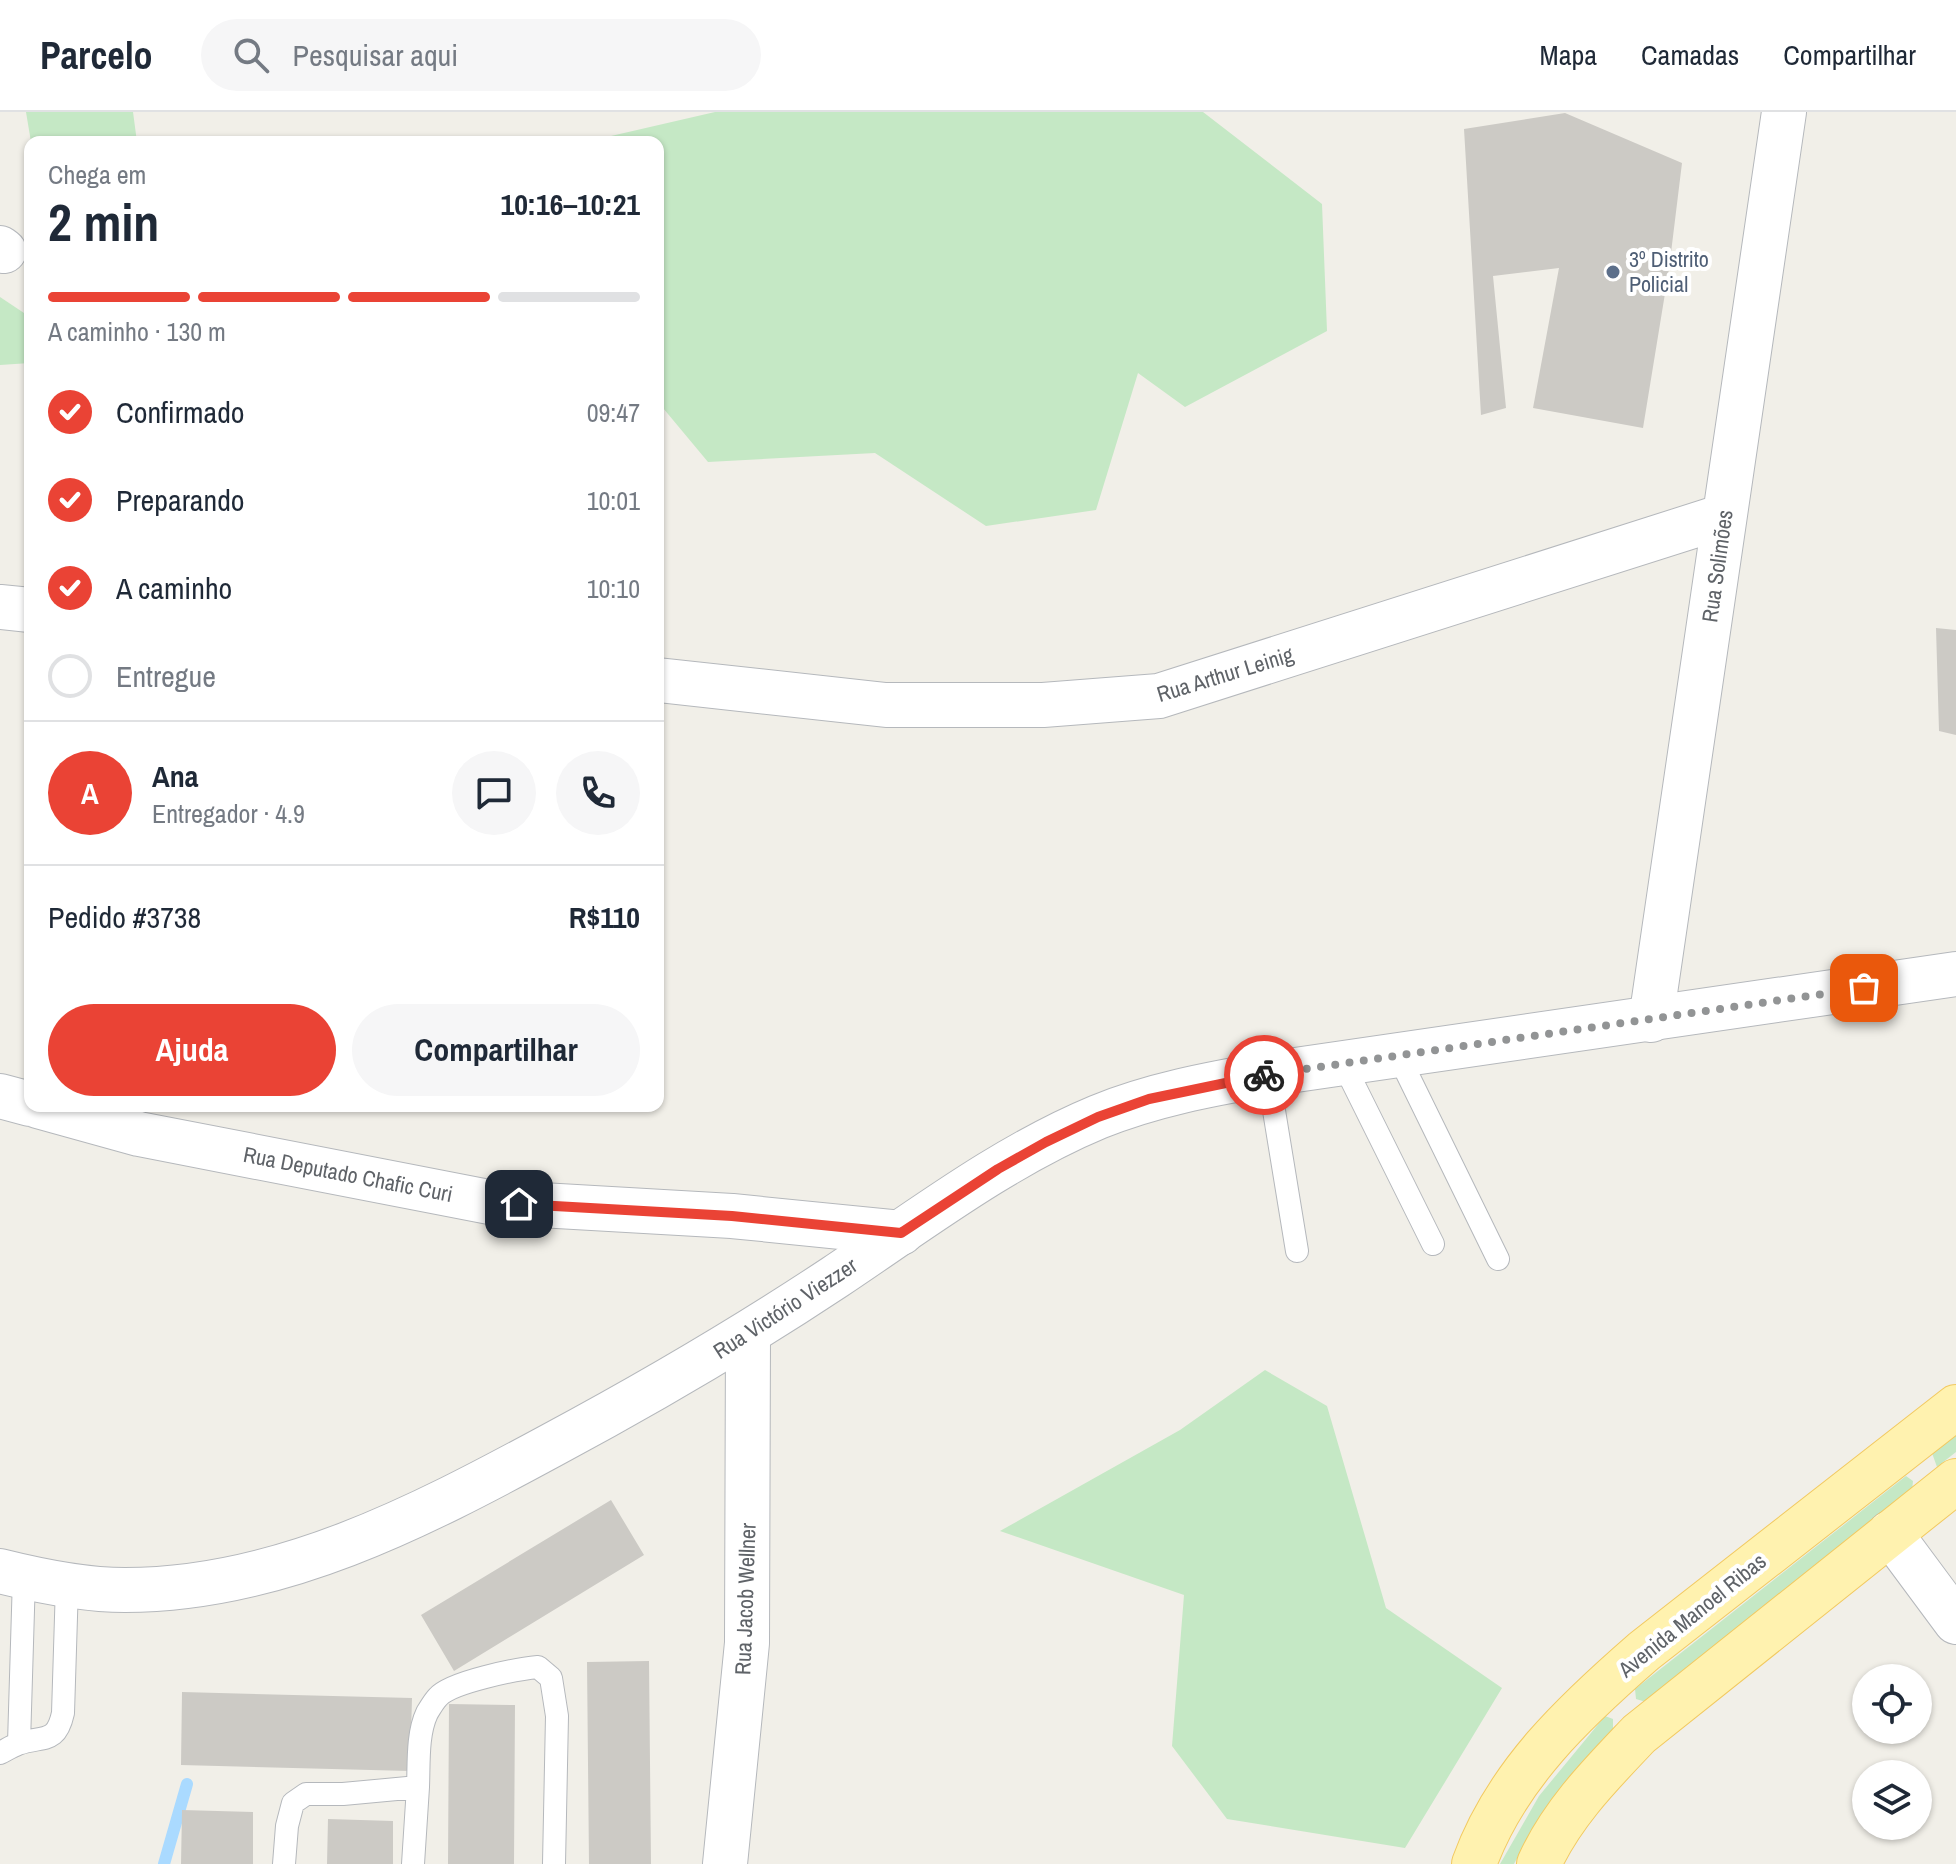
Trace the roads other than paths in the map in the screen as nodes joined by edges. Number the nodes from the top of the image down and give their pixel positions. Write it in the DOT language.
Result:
graph roads {
  1 [pos="1784,112"];
  2 [pos="1724,516"];
  3 [pos="0,607"];
  4 [pos="24,609"];
  5 [pos="664,681"];
  6 [pos="1956,974"];
  7 [pos="1651,1020"];
  8 [pos="1398,1055"];
  9 [pos="1343,1063"];
  10 [pos="1268,1074"];
  11 [pos="0,1096"];
  12 [pos="24,1102"];
  13 [pos="60,1112"];
  14 [pos="901,1233"];
  15 [pos="1433,1244"];
  16 [pos="1297,1251"];
  17 [pos="1498,1259"];
  18 [pos="748,1334"];
  19 [pos="1956,1407"];
  20 [pos="1956,1481"];
  21 [pos="1890,1533"];
  22 [pos="12,1574"];
  23 [pos="67,1585"];
  24 [pos="1956,1622"];
  25 [pos="10,1748"];
  26 [pos="418,1787"];
  27 [pos="284,1864"];
  28 [pos="413,1864"];
  29 [pos="554,1864"];
  30 [pos="725,1864"];
  31 [pos="1474,1864"];
  32 [pos="1539,1864"];
  1 -- 2 [label="street, Rua Solimões"];
  2 -- 5 [label="street, Rua Arthur Leinig"];
  2 -- 7 [label="street, Rua Solimões"];
  3 -- 4 [label="street"];
  6 -- 7 [label="street, Rua Victório Viezzer"];
  7 -- 8 [label="street, Rua Victório Viezzer"];
  8 -- 9 [label="street, Rua Victório Viezzer"];
  8 -- 17 [label="lane"];
  9 -- 10 [label="street, Rua Victório Viezzer"];
  9 -- 15 [label="lane"];
  10 -- 14 [label="street, Rua Victório Viezzer"];
  10 -- 16 [label="lane"];
  11 -- 12 [label="street"];
  13 -- 14 [label="street, Rua Deputado Chafic Curi"];
  14 -- 18 [label="street, Rua Victório Viezzer"];
  18 -- 23 [label="street, Rua Victório Viezzer"];
  18 -- 30 [label="street, Rua Jacob Wellner"];
  19 -- 31 [label="main road, Avenida Manoel Ribas"];
  20 -- 21 [label="main road"];
  21 -- 24 [label="street"];
  21 -- 32 [label="main road"];
  22 -- 23 [label="street, Rua Victório Viezzer"];
  22 -- 25 [label="lane"];
  23 -- 25 [label="lane"];
  26 -- 27 [label="lane"];
  26 -- 28 [label="lane"];
  26 -- 29 [label="lane"];
}
